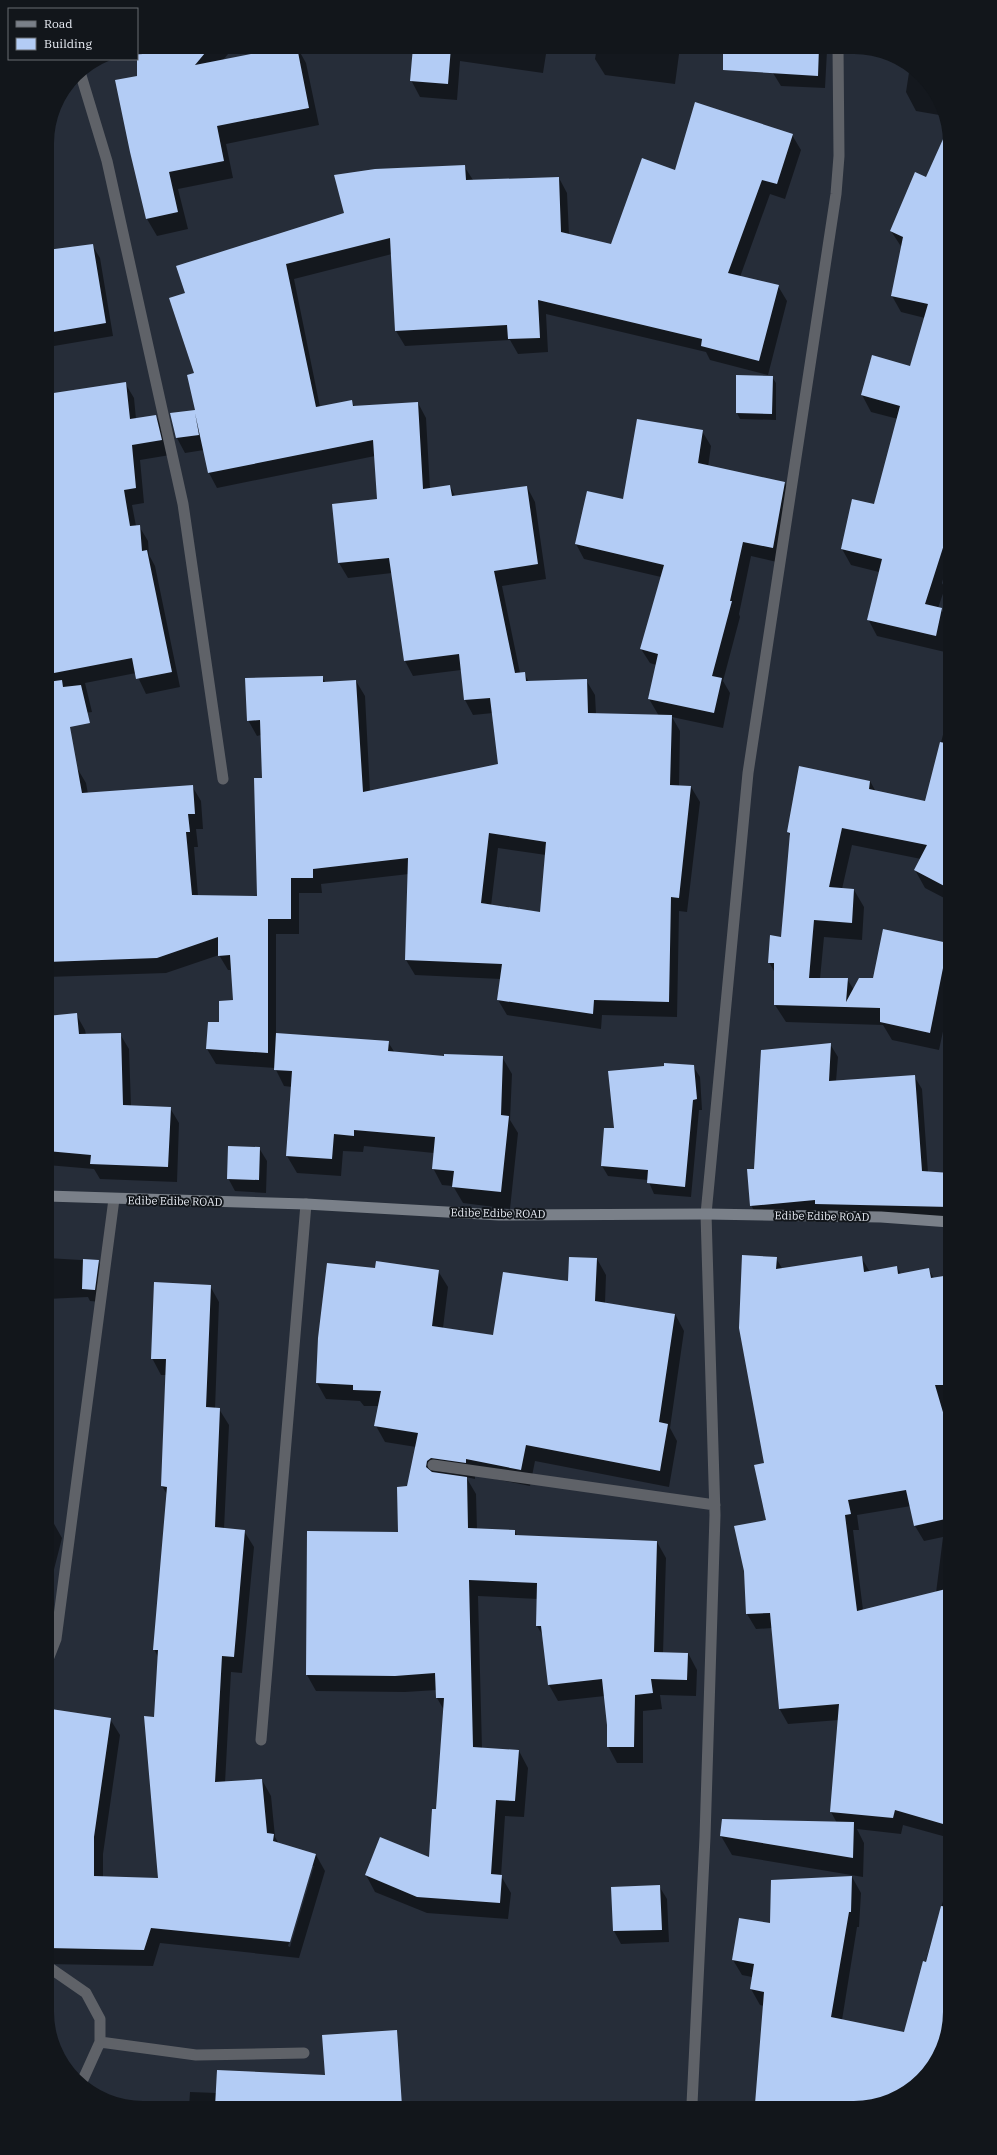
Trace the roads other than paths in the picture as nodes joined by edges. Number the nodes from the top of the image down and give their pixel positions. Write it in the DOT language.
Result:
graph roads {
  1 [pos="838,54"];
  2 [pos="82,78"];
  3 [pos="223,779"];
  4 [pos="54,1196"];
  5 [pos="114,1199"];
  6 [pos="306,1204"];
  7 [pos="706,1214"];
  8 [pos="943,1221"];
  9 [pos="433,1465"];
  10 [pos="715,1505"];
  11 [pos="54,1644"];
  12 [pos="261,1740"];
  13 [pos="54,1971"];
  14 [pos="100,2042"];
  15 [pos="304,2053"];
  16 [pos="84,2079"];
  17 [pos="692,2101"];
  1 -- 7 [label="street"];
  2 -- 3 [label="street"];
  4 -- 5 [label="main road, Edibe Edibe ROAD"];
  5 -- 6 [label="main road, Edibe Edibe ROAD"];
  5 -- 11 [label="street"];
  6 -- 7 [label="main road, Edibe Edibe ROAD"];
  6 -- 12 [label="street"];
  7 -- 8 [label="main road, Edibe Edibe ROAD"];
  7 -- 10 [label="street"];
  9 -- 10 [label="street"];
  10 -- 17 [label="street"];
  13 -- 14 [label="street"];
  14 -- 15 [label="street"];
  14 -- 16 [label="street"];
}
